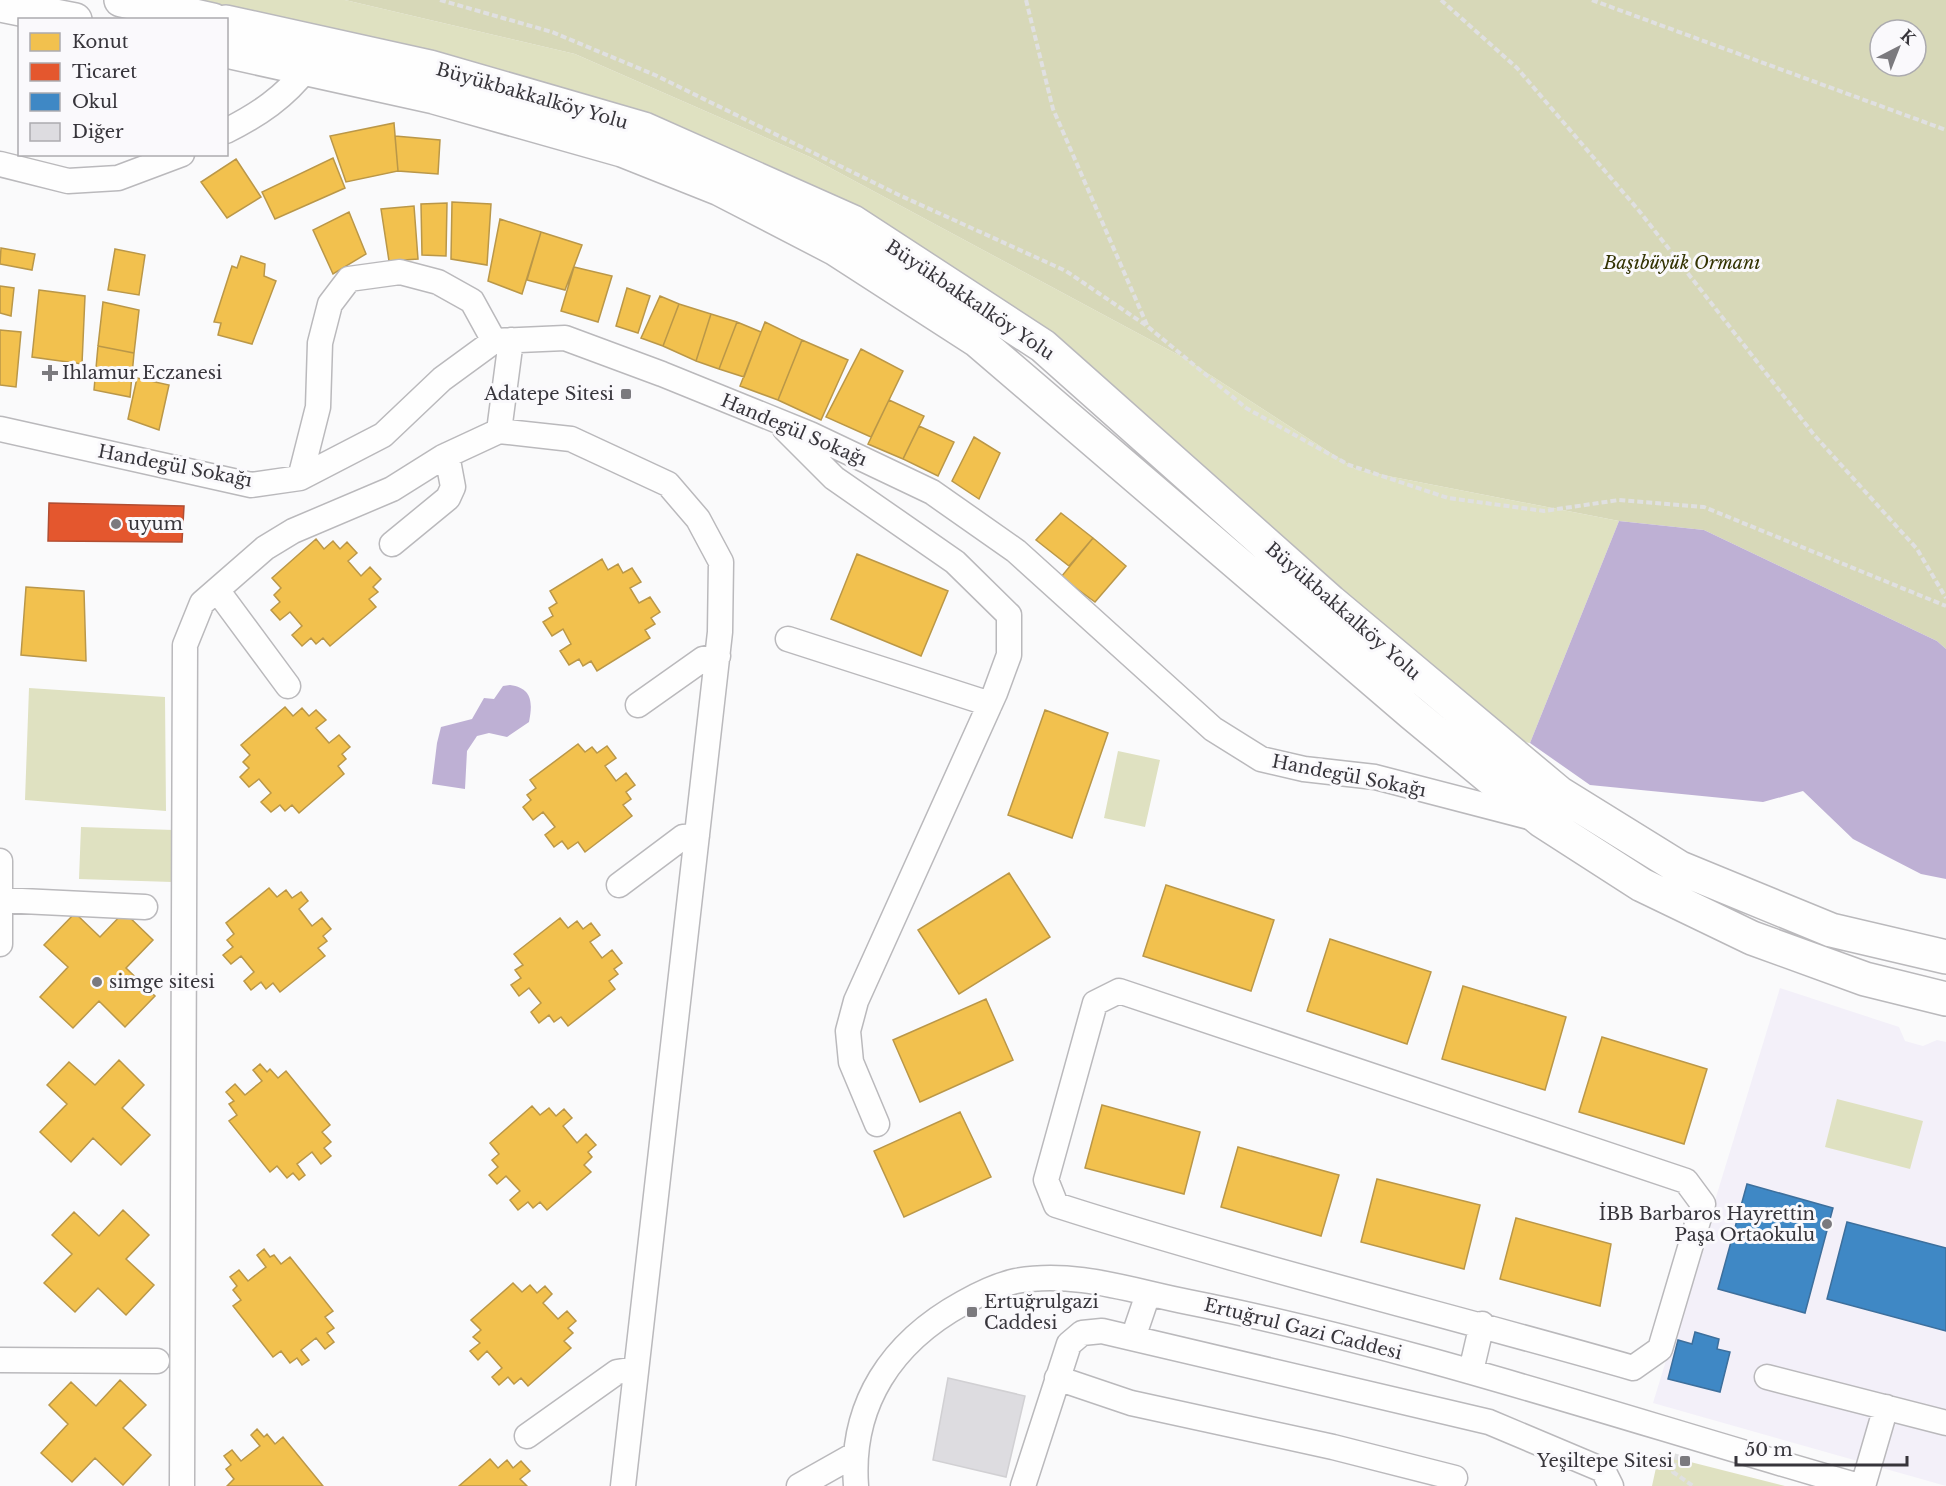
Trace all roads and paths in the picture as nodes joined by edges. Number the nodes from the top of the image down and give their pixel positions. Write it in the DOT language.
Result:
graph roads {
  1 [pos="121,0"];
  2 [pos="440,0"];
  3 [pos="462,0"];
  4 [pos="1026,0"];
  5 [pos="1441,0"];
  6 [pos="1592,0"];
  7 [pos="0,5"];
  8 [pos="461,7"];
  9 [pos="65,18"];
  10 [pos="204,18"];
  11 [pos="228,22"];
  12 [pos="228,51"];
  13 [pos="307,68"];
  14 [pos="228,130"];
  15 [pos="1946,130"];
  16 [pos="177,156"];
  17 [pos="0,164"];
  18 [pos="1147,326"];
  19 [pos="503,340"];
  20 [pos="776,420"];
  21 [pos="0,429"];
  22 [pos="499,432"];
  23 [pos="447,455"];
  24 [pos="300,478"];
  25 [pos="392,544"];
  26 [pos="217,590"];
  27 [pos="1946,598"];
  28 [pos="1946,606"];
  29 [pos="788,639"];
  30 [pos="718,656"];
  31 [pos="288,686"];
  32 [pos="990,704"];
  33 [pos="638,705"];
  34 [pos="1585,810"];
  35 [pos="1541,820"];
  36 [pos="697,836"];
  37 [pos="0,861"];
  38 [pos="619,885"];
  39 [pos="1,900"];
  40 [pos="145,907"];
  41 [pos="0,944"];
  42 [pos="1946,957"];
  43 [pos="1946,999"];
  44 [pos="877,1124"];
  45 [pos="1148,1294"];
  46 [pos="1482,1324"];
  47 [pos="1133,1338"];
  48 [pos="0,1360"];
  49 [pos="157,1361"];
  50 [pos="636,1369"];
  51 [pos="1470,1371"];
  52 [pos="1767,1377"];
  53 [pos="1057,1378"];
  54 [pos="1886,1407"];
  55 [pos="1946,1423"];
  56 [pos="527,1436"];
  57 [pos="1681,1436"];
  58 [pos="854,1455"];
  59 [pos="1455,1478"];
  60 [pos="182,1486"];
  61 [pos="623,1486"];
  62 [pos="799,1486"];
  63 [pos="856,1486"];
  64 [pos="1023,1486"];
  65 [pos="1611,1486"];
  66 [pos="1693,1486"];
  67 [pos="1859,1486"];
  68 [pos="1863,1486"];
  1 -- 10 [label="highway"];
  2 -- 8 [label="path"];
  3 -- 8 [label="path"];
  4 -- 18 [label="path"];
  5 -- 27 [label="path"];
  6 -- 15 [label="path"];
  7 -- 9 [label="highway"];
  8 -- 18 [label="path"];
  11 -- 34 [label="highway, Büyükbakkalköy Yolu"];
  12 -- 13 [label="highway, Büyükbakkalköy Yolu"];
  13 -- 14 [label="street"];
  13 -- 35 [label="highway, Büyükbakkalköy Yolu"];
  16 -- 17 [label="street"];
  18 -- 28 [label="path"];
  19 -- 20 [label="street, Handegül Sokağı"];
  19 -- 22 [label="street"];
  19 -- 24 [label="street, Handegül Sokağı"];
  19 -- 24 [label="street"];
  20 -- 32 [label="street"];
  20 -- 35 [label="street, Handegül Sokağı"];
  21 -- 24 [label="street, Handegül Sokağı"];
  22 -- 23 [label="street"];
  22 -- 30 [label="street"];
  23 -- 25 [label="street"];
  23 -- 26 [label="street"];
  26 -- 31 [label="street"];
  26 -- 60 [label="street"];
  29 -- 32 [label="street"];
  30 -- 33 [label="street"];
  30 -- 36 [label="street"];
  32 -- 44 [label="street"];
  34 -- 35 [label="highway"];
  34 -- 42 [label="highway, Büyükbakkalköy Yolu"];
  35 -- 43 [label="highway, Büyükbakkalköy Yolu"];
  36 -- 38 [label="street"];
  36 -- 50 [label="street"];
  37 -- 39 [label="street"];
  39 -- 40 [label="street"];
  39 -- 41 [label="street"];
  45 -- 47 [label="street"];
  45 -- 51 [label="street, Ertuğrul Gazi Caddesi"];
  45 -- 58 [label="street, Ertuğrul Gazi Caddesi"];
  46 -- 46 [label="street"];
  46 -- 51 [label="street"];
  47 -- 53 [label="street"];
  47 -- 65 [label="street"];
  48 -- 49 [label="street"];
  50 -- 56 [label="street"];
  50 -- 61 [label="street"];
  51 -- 57 [label="street, Ertuğrul Gazi Caddesi"];
  52 -- 54 [label="street"];
  53 -- 59 [label="street"];
  53 -- 64 [label="street"];
  54 -- 55 [label="street"];
  54 -- 68 [label="street"];
  57 -- 66 [label="path"];
  57 -- 67 [label="street, Ertuğrul Gazi Caddesi"];
  58 -- 62 [label="street"];
  58 -- 63 [label="street, Ertuğrul Gazi Caddesi"];
}
